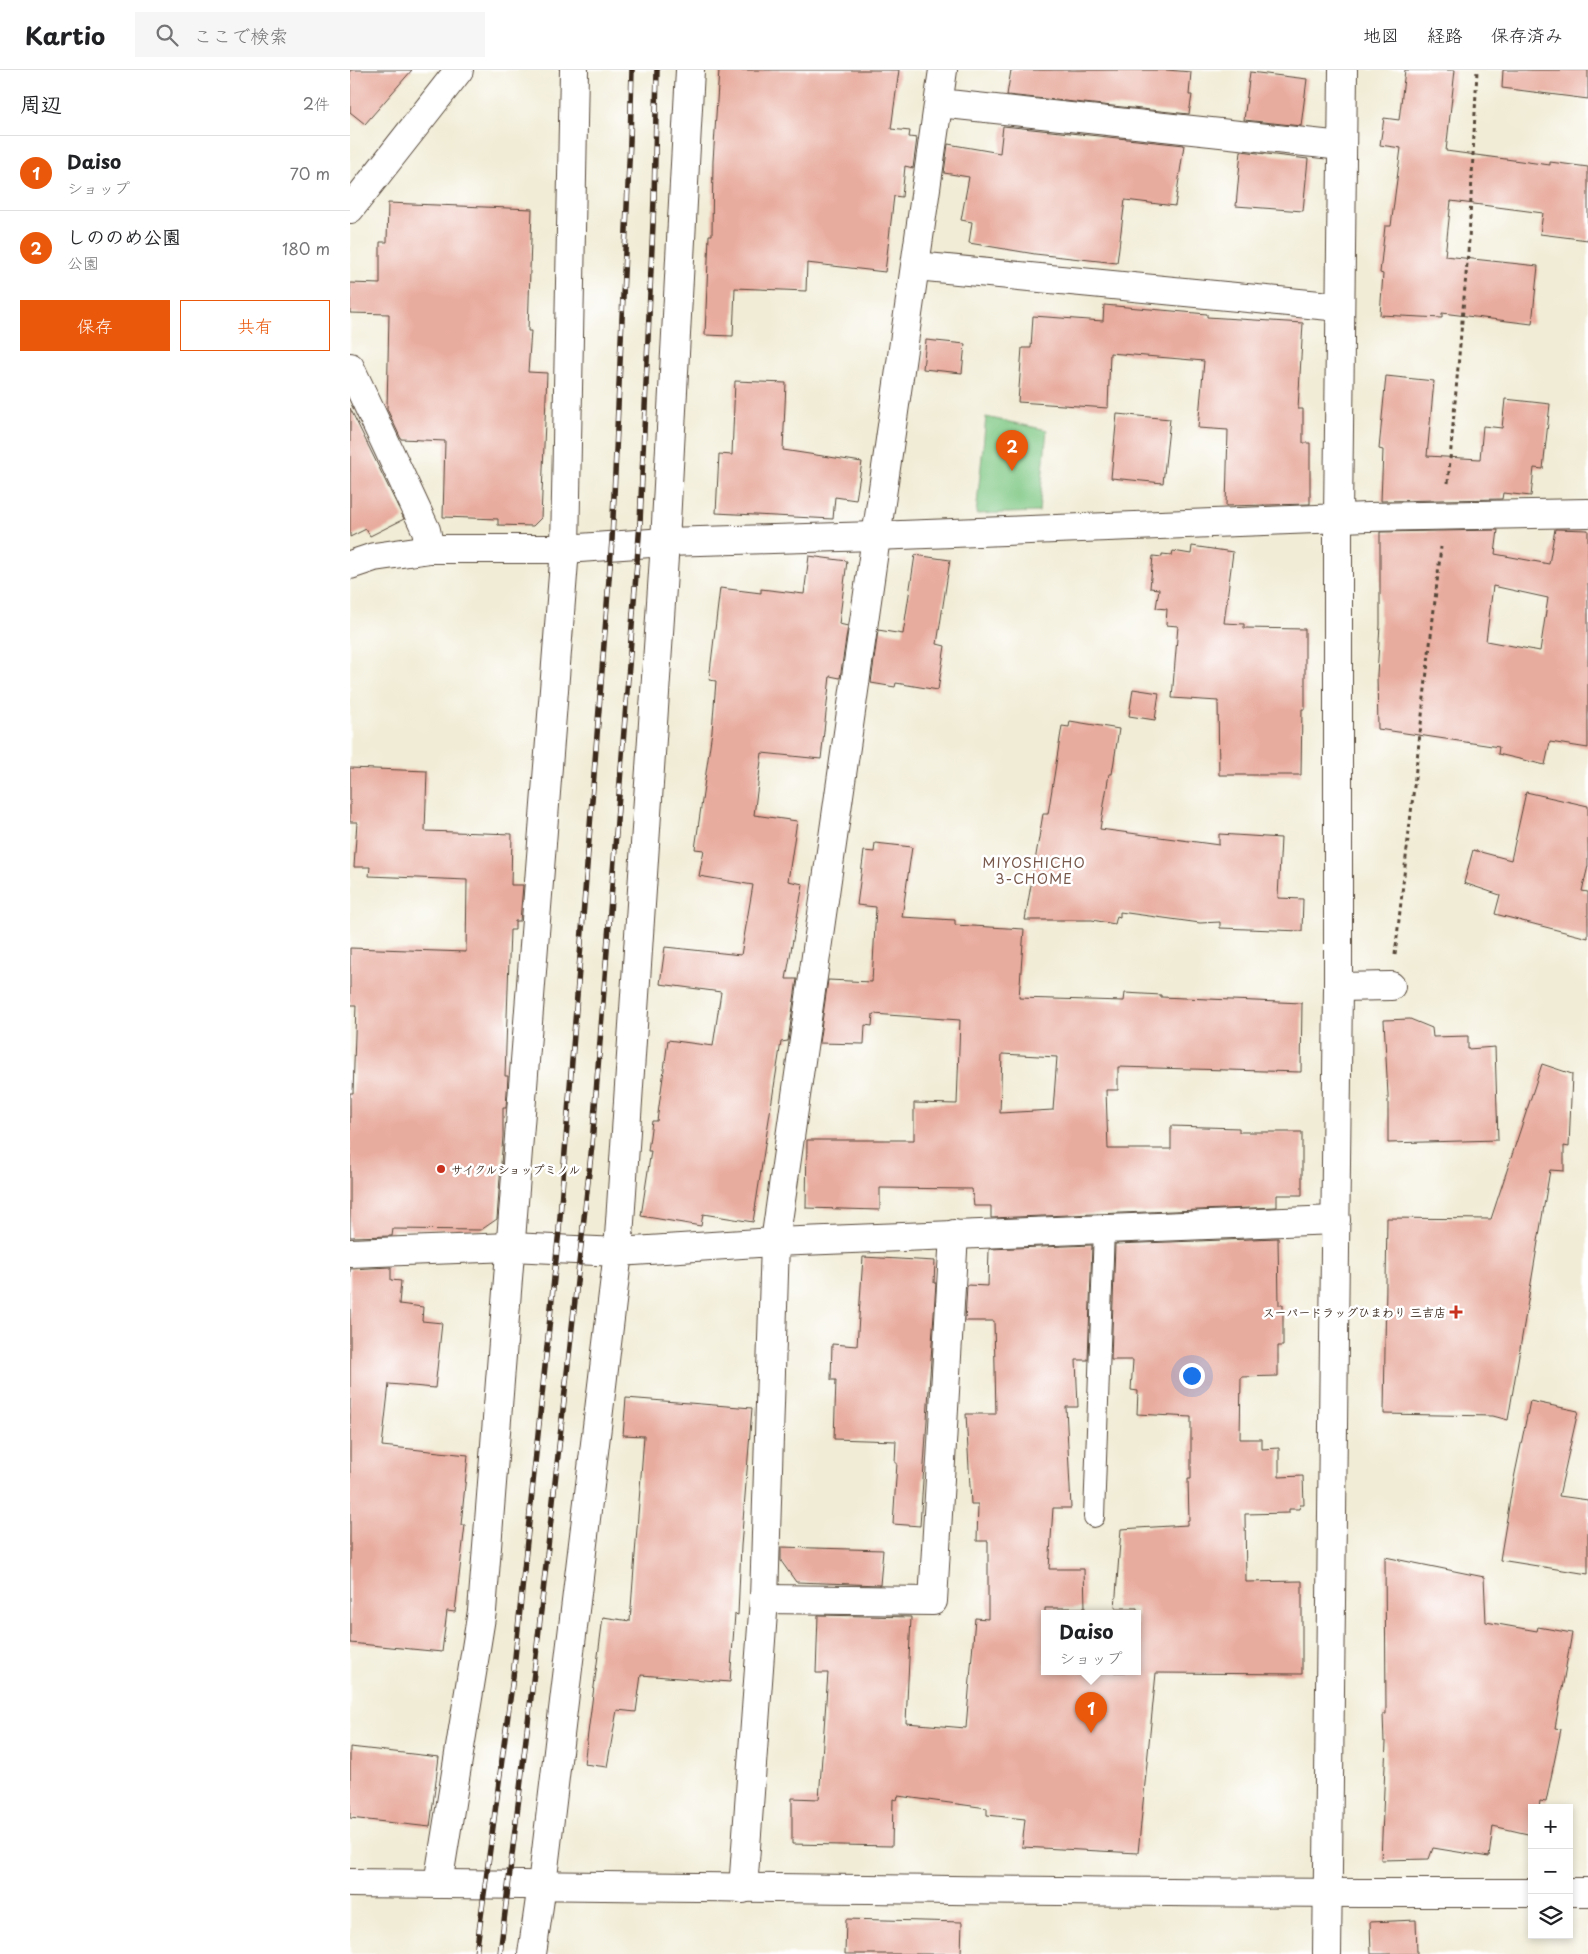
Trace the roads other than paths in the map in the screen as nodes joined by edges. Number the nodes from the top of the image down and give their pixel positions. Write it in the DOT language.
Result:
graph roads {
  1 [pos="459,70"];
  2 [pos="574,70"];
  3 [pos="690,70"];
  4 [pos="944,70"];
  5 [pos="1343,70"];
  6 [pos="939,103"];
  7 [pos="1342,146"];
  8 [pos="350,209"];
  9 [pos="916,266"];
  10 [pos="1340,307"];
  11 [pos="350,367"];
  12 [pos="1588,513"];
  13 [pos="1338,518"];
  14 [pos="876,536"];
  15 [pos="665,542"];
  16 [pos="430,549"];
  17 [pos="565,549"];
  18 [pos="350,565"];
  19 [pos="1391,986"];
  20 [pos="1338,988"];
  21 [pos="1336,1220"];
  22 [pos="1104,1229"];
  23 [pos="954,1234"];
  24 [pos="775,1242"];
  25 [pos="511,1247"];
  26 [pos="618,1252"];
  27 [pos="350,1253"];
  28 [pos="1094,1517"];
  29 [pos="764,1598"];
  30 [pos="350,1883"];
  31 [pos="438,1884"];
  32 [pos="542,1885"];
  33 [pos="743,1889"];
  34 [pos="1573,1892"];
  35 [pos="1588,1892"];
  36 [pos="1528,1893"];
  37 [pos="1327,1894"];
  38 [pos="532,1954"];
  39 [pos="1327,1954"];
  1 -- 8 [label="street"];
  2 -- 17 [label="street"];
  3 -- 15 [label="street"];
  4 -- 6 [label="street"];
  5 -- 7 [label="street"];
  6 -- 7 [label="street"];
  6 -- 9 [label="street"];
  7 -- 10 [label="street"];
  9 -- 10 [label="street"];
  9 -- 14 [label="street"];
  10 -- 13 [label="street"];
  11 -- 16 [label="street"];
  12 -- 13 [label="street"];
  13 -- 14 [label="street"];
  13 -- 20 [label="street"];
  14 -- 15 [label="street"];
  14 -- 24 [label="street"];
  15 -- 17 [label="street"];
  15 -- 26 [label="street"];
  16 -- 17 [label="street"];
  16 -- 18 [label="street"];
  17 -- 25 [label="street"];
  19 -- 20 [label="street"];
  20 -- 21 [label="street"];
  21 -- 22 [label="street"];
  21 -- 37 [label="street"];
  22 -- 23 [label="street"];
  22 -- 28 [label="lane"];
  23 -- 24 [label="street"];
  23 -- 29 [label="street"];
  24 -- 26 [label="street"];
  24 -- 29 [label="street"];
  25 -- 26 [label="street"];
  25 -- 27 [label="street"];
  25 -- 31 [label="street"];
  26 -- 32 [label="street"];
  29 -- 33 [label="street"];
  30 -- 31 [label="street"];
  31 -- 32 [label="street"];
  32 -- 33 [label="street"];
  32 -- 38 [label="street"];
  33 -- 37 [label="street"];
  34 -- 35 [label="street"];
  36 -- 37 [label="street"];
  37 -- 39 [label="street"];
}
